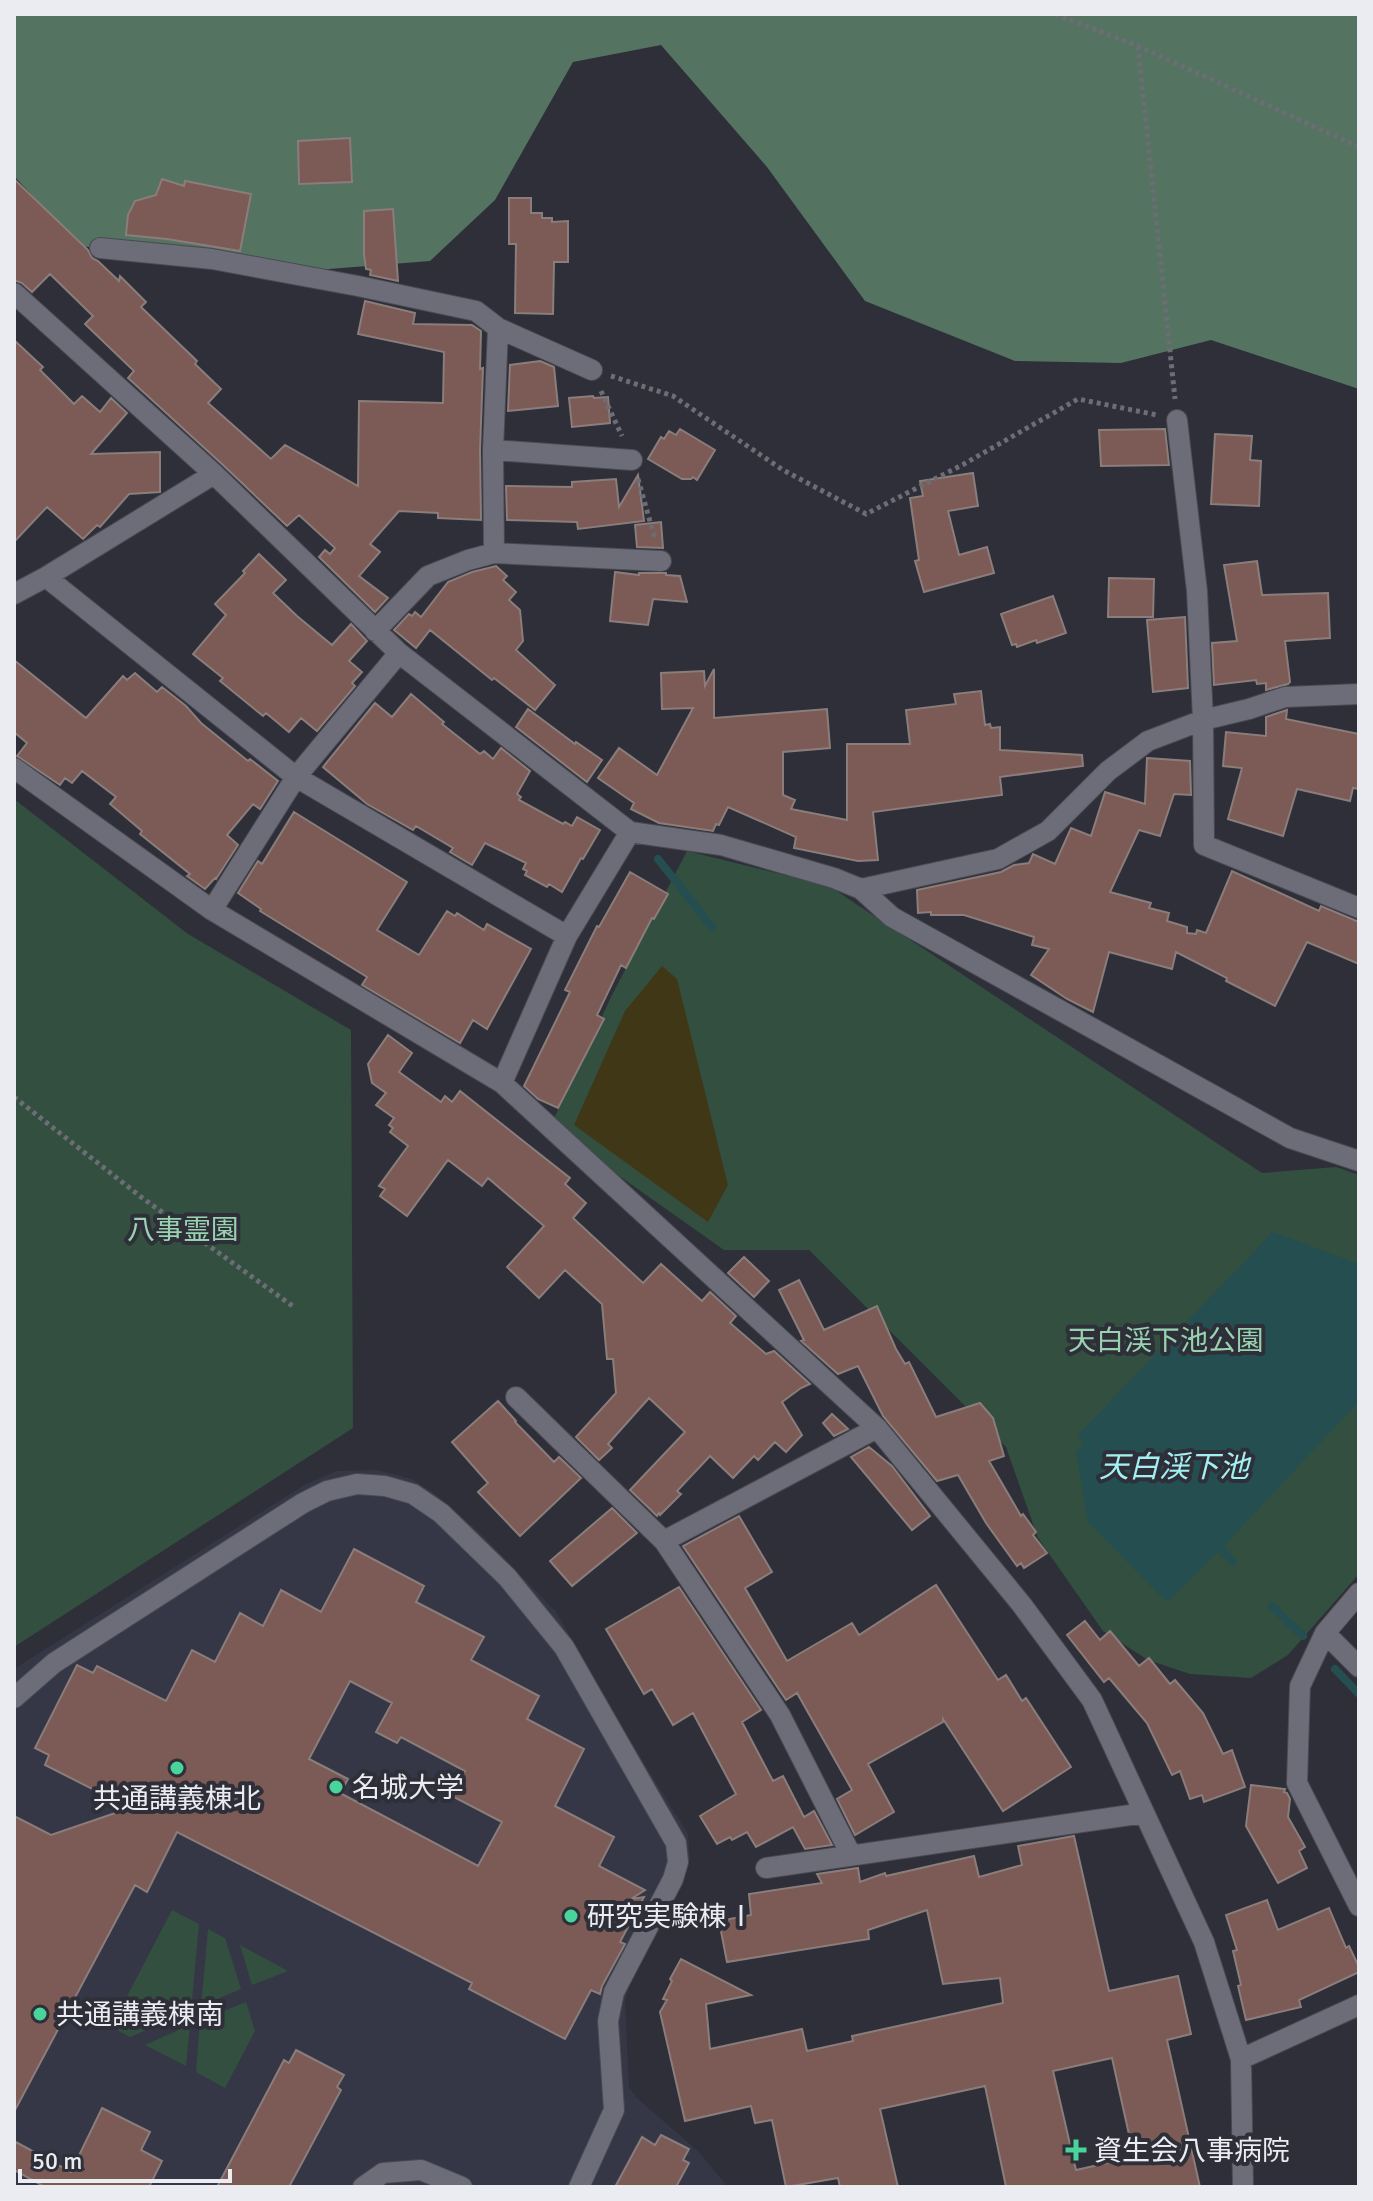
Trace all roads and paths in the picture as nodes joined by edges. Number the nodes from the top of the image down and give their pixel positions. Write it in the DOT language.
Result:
graph roads {
  1 [pos="1055,14"];
  2 [pos="1138,46"];
  3 [pos="1359,147"];
  4 [pos="100,248"];
  5 [pos="14,293"];
  6 [pos="498,328"];
  7 [pos="592,370"];
  8 [pos="1177,420"];
  9 [pos="493,450"];
  10 [pos="632,460"];
  11 [pos="214,474"];
  12 [pos="494,553"];
  13 [pos="661,561"];
  14 [pos="46,577"];
  15 [pos="14,594"];
  16 [pos="375,631"];
  17 [pos="399,653"];
  18 [pos="1359,694"];
  19 [pos="1203,720"];
  20 [pos="14,768"];
  21 [pos="296,777"];
  22 [pos="630,832"];
  23 [pos="861,889"];
  24 [pos="1359,908"];
  25 [pos="212,910"];
  26 [pos="567,936"];
  27 [pos="502,1083"];
  28 [pos="14,1097"];
  29 [pos="1359,1161"];
  30 [pos="294,1307"];
  31 [pos="516,1397"];
  32 [pos="877,1428"];
  33 [pos="664,1541"];
  34 [pos="1359,1593"];
  35 [pos="1325,1633"];
  36 [pos="1359,1667"];
  37 [pos="14,1698"];
  38 [pos="1144,1813"];
  39 [pos="851,1855"];
  40 [pos="766,1868"];
  41 [pos="1359,1906"];
  42 [pos="1359,2005"];
  43 [pos="1241,2059"];
  44 [pos="363,2187"];
  45 [pos="462,2187"];
  46 [pos="579,2187"];
  47 [pos="1243,2187"];
  1 -- 2 [label="path"];
  2 -- 3 [label="path"];
  2 -- 8 [label="path"];
  4 -- 6 [label="street"];
  5 -- 11 [label="street"];
  6 -- 7 [label="street"];
  6 -- 9 [label="street"];
  7 -- 8 [label="path"];
  7 -- 10 [label="path"];
  8 -- 19 [label="street"];
  9 -- 10 [label="street"];
  9 -- 12 [label="street"];
  10 -- 13 [label="path"];
  11 -- 14 [label="street"];
  11 -- 16 [label="street"];
  12 -- 13 [label="street"];
  12 -- 16 [label="street"];
  14 -- 15 [label="street"];
  14 -- 21 [label="street"];
  16 -- 17 [label="street"];
  17 -- 21 [label="street"];
  17 -- 22 [label="street"];
  18 -- 19 [label="street"];
  19 -- 23 [label="street"];
  19 -- 24 [label="street"];
  20 -- 25 [label="street"];
  21 -- 25 [label="street"];
  21 -- 26 [label="street"];
  22 -- 23 [label="street"];
  22 -- 26 [label="street"];
  23 -- 29 [label="street"];
  25 -- 27 [label="street"];
  26 -- 27 [label="street"];
  27 -- 32 [label="street"];
  28 -- 30 [label="path"];
  31 -- 33 [label="street"];
  32 -- 33 [label="street"];
  32 -- 38 [label="street"];
  33 -- 39 [label="street"];
  34 -- 35 [label="street"];
  35 -- 36 [label="street"];
  35 -- 41 [label="street"];
  37 -- 46 [label="street"];
  38 -- 39 [label="street"];
  38 -- 43 [label="street"];
  39 -- 40 [label="street"];
  42 -- 43 [label="street"];
  43 -- 47 [label="street"];
  44 -- 45 [label="street"];
}
